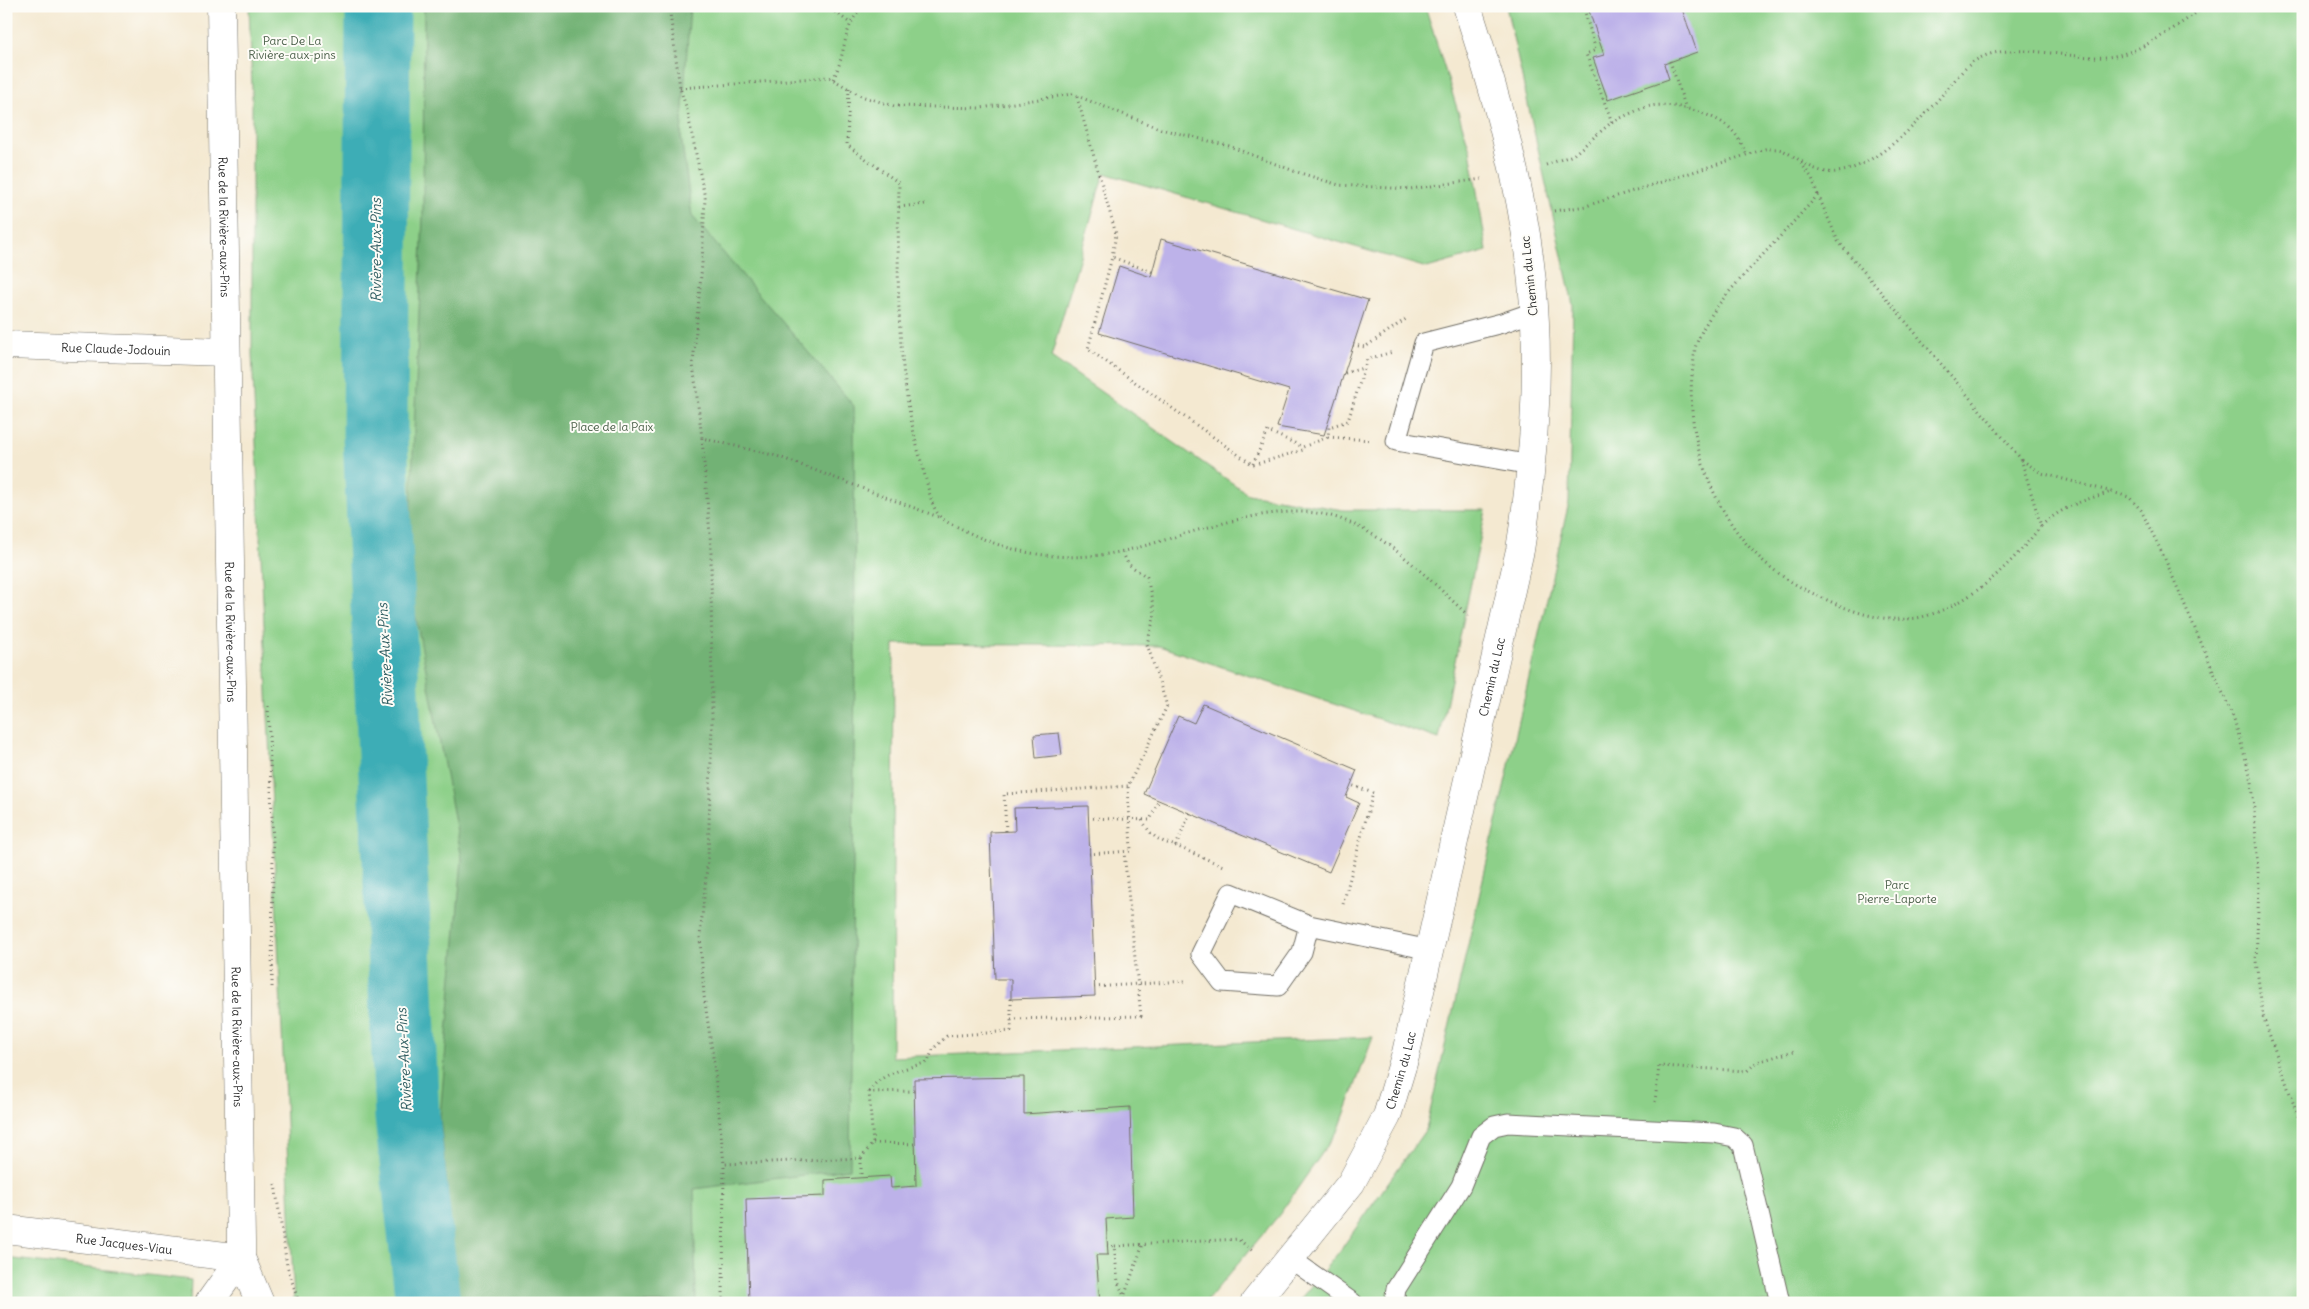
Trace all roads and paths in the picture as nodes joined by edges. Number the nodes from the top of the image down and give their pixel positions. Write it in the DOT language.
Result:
graph roads {
  1 [pos="221,6"];
  2 [pos="669,6"];
  3 [pos="827,6"];
  4 [pos="864,6"];
  5 [pos="1466,6"];
  6 [pos="1583,6"];
  7 [pos="2206,6"];
  8 [pos="850,23"];
  9 [pos="1601,45"];
  10 [pos="1596,50"];
  11 [pos="1670,62"];
  12 [pos="833,79"];
  13 [pos="680,88"];
  14 [pos="849,88"];
  15 [pos="1077,96"];
  16 [pos="1687,109"];
  17 [pos="1612,122"];
  18 [pos="1746,153"];
  19 [pos="1799,162"];
  20 [pos="1545,165"];
  21 [pos="1483,179"];
  22 [pos="1818,195"];
  23 [pos="925,204"];
  24 [pos="899,207"];
  25 [pos="1522,215"];
  26 [pos="1112,257"];
  27 [pos="1152,272"];
  28 [pos="1534,312"];
  29 [pos="1424,342"];
  30 [pos="6,345"];
  31 [pos="1353,346"];
  32 [pos="226,352"];
  33 [pos="1364,368"];
  34 [pos="1345,373"];
  35 [pos="702,438"];
  36 [pos="1328,438"];
  37 [pos="1396,441"];
  38 [pos="1303,447"];
  39 [pos="2021,460"];
  40 [pos="1252,465"];
  41 [pos="1531,466"];
  42 [pos="2112,492"];
  43 [pos="941,518"];
  44 [pos="2040,526"];
  45 [pos="1122,551"];
  46 [pos="1472,619"];
  47 [pos="1351,784"];
  48 [pos="1128,786"];
  49 [pos="1159,800"];
  50 [pos="1088,818"];
  51 [pos="1129,819"];
  52 [pos="1142,820"];
  53 [pos="1006,831"];
  54 [pos="1176,846"];
  55 [pos="1124,852"];
  56 [pos="1089,854"];
  57 [pos="1343,907"];
  58 [pos="1308,925"];
  59 [pos="1430,950"];
  60 [pos="1218,977"];
  61 [pos="1138,985"];
  62 [pos="1094,988"];
  63 [pos="1011,999"];
  64 [pos="1011,1019"];
  65 [pos="1794,1051"];
  66 [pos="915,1091"];
  67 [pos="869,1092"];
  68 [pos="1651,1130"];
  69 [pos="2303,1131"];
  70 [pos="873,1143"];
  71 [pos="915,1144"];
  72 [pos="861,1158"];
  73 [pos="724,1164"];
  74 [pos="861,1178"];
  75 [pos="6,1229"];
  76 [pos="1143,1244"];
  77 [pos="1107,1245"];
  78 [pos="1114,1246"];
  79 [pos="1255,1253"];
  80 [pos="242,1258"];
  81 [pos="1291,1259"];
  82 [pos="287,1266"];
  83 [pos="1125,1294"];
  84 [pos="209,1303"];
  85 [pos="260,1303"];
  86 [pos="299,1303"];
  87 [pos="722,1303"];
  88 [pos="1127,1303"];
  89 [pos="1254,1303"];
  90 [pos="1353,1303"];
  91 [pos="1394,1303"];
  92 [pos="1780,1303"];
  1 -- 32 [label="street, Rue de la Rivière-aux-Pins"];
  2 -- 13 [label="path"];
  3 -- 8 [label="path"];
  4 -- 8 [label="path"];
  5 -- 25 [label="street, Chemin du Lac"];
  6 -- 10 [label="path"];
  7 -- 19 [label="path"];
  8 -- 12 [label="path"];
  9 -- 10 [label="path"];
  10 -- 17 [label="path"];
  11 -- 16 [label="path"];
  12 -- 13 [label="path"];
  12 -- 14 [label="path"];
  13 -- 35 [label="path"];
  14 -- 15 [label="path"];
  14 -- 24 [label="path"];
  15 -- 21 [label="path"];
  15 -- 26 [label="path"];
  16 -- 17 [label="path"];
  16 -- 18 [label="path"];
  17 -- 20 [label="path"];
  18 -- 19 [label="path"];
  18 -- 25 [label="path"];
  19 -- 22 [label="path"];
  22 -- 39 [label="path"];
  22 -- 44 [label="path"];
  23 -- 24 [label="path"];
  24 -- 43 [label="path"];
  25 -- 28 [label="street, Chemin du Lac"];
  26 -- 27 [label="path"];
  26 -- 40 [label="path"];
  28 -- 29 [label="lane"];
  28 -- 41 [label="street, Chemin du Lac"];
  29 -- 31 [label="path"];
  29 -- 33 [label="path"];
  29 -- 37 [label="lane"];
  30 -- 32 [label="street, Rue Claude-Jodouin"];
  32 -- 80 [label="street, Rue de la Rivière-aux-Pins"];
  33 -- 34 [label="path"];
  33 -- 36 [label="path"];
  35 -- 43 [label="path"];
  35 -- 73 [label="path"];
  36 -- 37 [label="path"];
  36 -- 38 [label="path"];
  37 -- 41 [label="lane"];
  38 -- 40 [label="path"];
  38 -- 40 [label="path"];
  39 -- 42 [label="path"];
  39 -- 44 [label="path"];
  41 -- 59 [label="street, Chemin du Lac"];
  42 -- 44 [label="path"];
  42 -- 69 [label="path"];
  43 -- 45 [label="path"];
  45 -- 46 [label="path"];
  45 -- 48 [label="path"];
  47 -- 57 [label="path"];
  48 -- 51 [label="path"];
  48 -- 53 [label="path"];
  49 -- 52 [label="path"];
  50 -- 51 [label="path"];
  51 -- 52 [label="path"];
  51 -- 55 [label="path"];
  52 -- 54 [label="path"];
  55 -- 56 [label="path"];
  55 -- 61 [label="path"];
  58 -- 59 [label="lane"];
  58 -- 60 [label="lane"];
  58 -- 60 [label="lane"];
  59 -- 81 [label="street, Chemin du Lac"];
  60 -- 61 [label="path"];
  61 -- 62 [label="path"];
  61 -- 64 [label="path"];
  63 -- 64 [label="path"];
  64 -- 67 [label="path"];
  65 -- 68 [label="path"];
  66 -- 67 [label="path"];
  67 -- 70 [label="path"];
  68 -- 91 [label="lane"];
  68 -- 92 [label="lane"];
  70 -- 71 [label="path"];
  70 -- 72 [label="path"];
  72 -- 73 [label="path"];
  72 -- 74 [label="path"];
  73 -- 87 [label="path"];
  75 -- 80 [label="street, Rue Jacques-Viau"];
  76 -- 78 [label="path"];
  76 -- 79 [label="path"];
  76 -- 83 [label="path"];
  77 -- 78 [label="path"];
  78 -- 83 [label="path"];
  80 -- 84 [label="street"];
  80 -- 85 [label="street, Rue de la Rivière-aux-Pins"];
  81 -- 89 [label="street, Chemin du Lac"];
  81 -- 90 [label="lane"];
  82 -- 86 [label="path"];
  83 -- 88 [label="path"];
}
